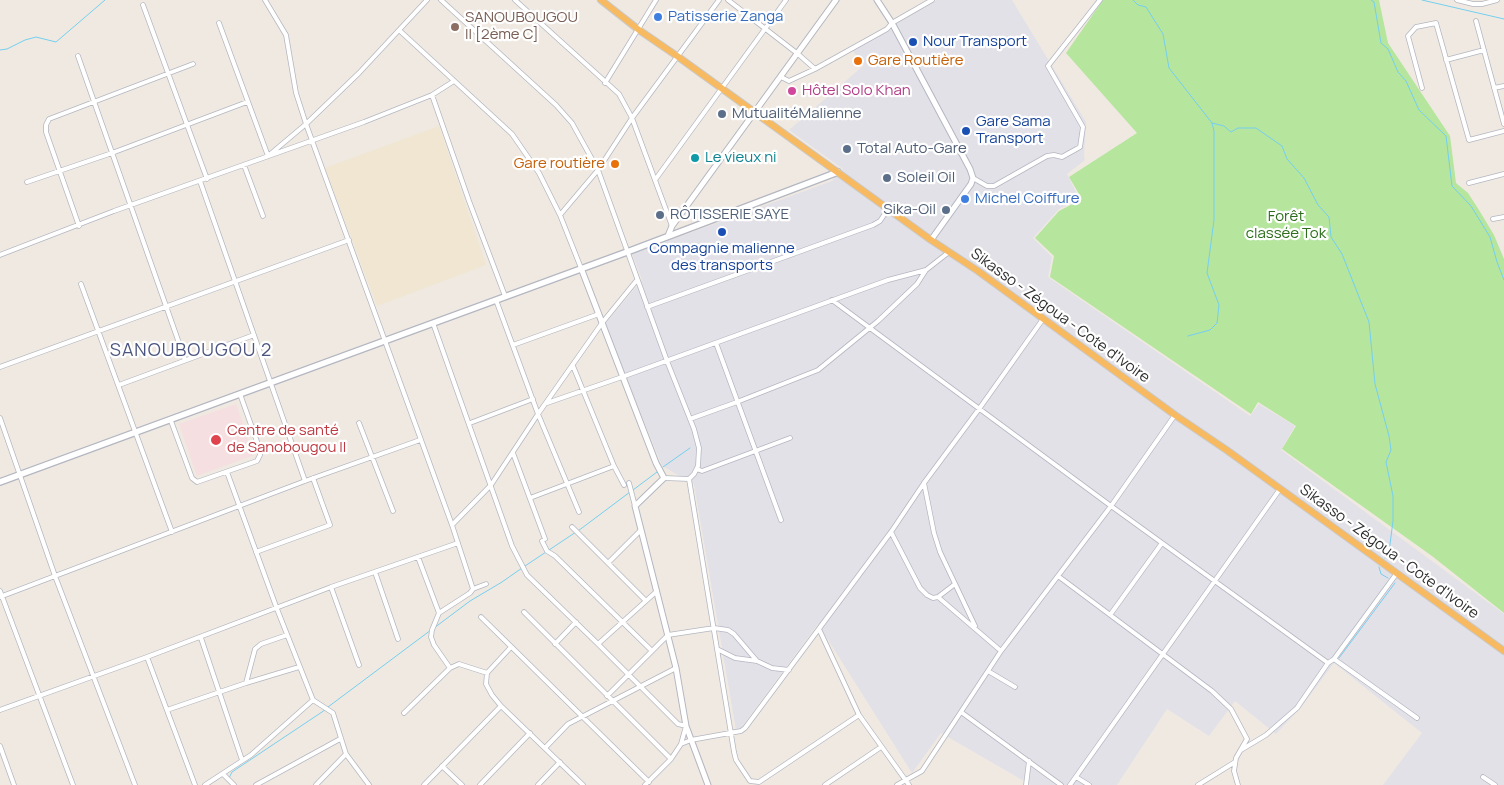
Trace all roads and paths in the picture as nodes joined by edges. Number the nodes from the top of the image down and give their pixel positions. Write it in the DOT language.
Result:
graph roads {
  1 [pos="265,0"];
  2 [pos="427,0"];
  3 [pos="441,0"];
  4 [pos="515,0"];
  5 [pos="601,0"];
  6 [pos="656,0"];
  7 [pos="719,0"];
  8 [pos="728,0"];
  9 [pos="786,0"];
  10 [pos="836,0"];
  11 [pos="877,0"];
  12 [pos="932,0"];
  13 [pos="1100,0"];
  14 [pos="1460,0"];
  15 [pos="1497,0"];
  16 [pos="143,5"];
  17 [pos="1476,21"];
  18 [pos="219,23"];
  19 [pos="892,23"];
  20 [pos="765,29"];
  21 [pos="398,30"];
  22 [pos="639,30"];
  23 [pos="1484,50"];
  24 [pos="798,54"];
  25 [pos="78,56"];
  26 [pos="678,56"];
  27 [pos="1446,60"];
  28 [pos="192,64"];
  29 [pos="815,69"];
  30 [pos="168,73"];
  31 [pos="781,76"];
  32 [pos="454,81"];
  33 [pos="605,83"];
  34 [pos="1504,86"];
  35 [pos="1422,88"];
  36 [pos="1494,88"];
  37 [pos="722,89"];
  38 [pos="432,95"];
  39 [pos="93,100"];
  40 [pos="247,102"];
  41 [pos="755,112"];
  42 [pos="632,118"];
  43 [pos="306,124"];
  44 [pos="1504,124"];
  45 [pos="187,125"];
  46 [pos="1504,131"];
  47 [pos="313,140"];
  48 [pos="112,153"];
  49 [pos="268,156"];
  50 [pos="244,165"];
  51 [pos="598,170"];
  52 [pos="60,171"];
  53 [pos="838,172"];
  54 [pos="1504,174"];
  55 [pos="207,178"];
  56 [pos="972,178"];
  57 [pos="655,180"];
  58 [pos="200,181"];
  59 [pos="27,182"];
  60 [pos="1469,183"];
  61 [pos="132,205"];
  62 [pos="889,209"];
  63 [pos="560,215"];
  64 [pos="263,216"];
  65 [pos="1504,217"];
  66 [pos="1493,219"];
  67 [pos="79,226"];
  68 [pos="672,226"];
  69 [pos="668,236"];
  70 [pos="349,240"];
  71 [pos="931,240"];
  72 [pos="627,252"];
  73 [pos="949,252"];
  74 [pos="0,255"];
  75 [pos="580,268"];
  76 [pos="926,270"];
  77 [pos="637,280"];
  78 [pos="234,281"];
  79 [pos="81,284"];
  80 [pos="505,296"];
  81 [pos="496,300"];
  82 [pos="832,300"];
  83 [pos="166,306"];
  84 [pos="647,306"];
  85 [pos="599,314"];
  86 [pos="1043,319"];
  87 [pos="433,323"];
  88 [pos="602,323"];
  89 [pos="870,328"];
  90 [pos="98,331"];
  91 [pos="254,336"];
  92 [pos="384,340"];
  93 [pos="716,343"];
  94 [pos="513,345"];
  95 [pos="185,360"];
  96 [pos="667,361"];
  97 [pos="573,366"];
  98 [pos="0,367"];
  99 [pos="622,378"];
  100 [pos="272,383"];
  101 [pos="119,386"];
  102 [pos="582,390"];
  103 [pos="240,394"];
  104 [pos="533,399"];
  105 [pos="737,402"];
  106 [pos="547,403"];
  107 [pos="979,409"];
  108 [pos="538,414"];
  109 [pos="1175,414"];
  110 [pos="0,418"];
  111 [pos="690,419"];
  112 [pos="171,421"];
  113 [pos="359,423"];
  114 [pos="470,423"];
  115 [pos="137,433"];
  116 [pos="790,438"];
  117 [pos="420,440"];
  118 [pos="756,452"];
  119 [pos="513,453"];
  120 [pos="372,457"];
  121 [pos="614,466"];
  122 [pos="696,469"];
  123 [pos="227,472"];
  124 [pos="21,475"];
  125 [pos="313,478"];
  126 [pos="664,478"];
  127 [pos="689,478"];
  128 [pos="305,481"];
  129 [pos="0,482"];
  130 [pos="629,483"];
  131 [pos="924,483"];
  132 [pos="566,484"];
  133 [pos="491,485"];
  134 [pos="624,485"];
  135 [pos="1280,489"];
  136 [pos="530,498"];
  137 [pos="635,506"];
  138 [pos="1111,506"];
  139 [pos="240,507"];
  140 [pos="393,511"];
  141 [pos="579,512"];
  142 [pos="781,520"];
  143 [pos="452,525"];
  144 [pos="572,527"];
  145 [pos="640,531"];
  146 [pos="172,532"];
  147 [pos="891,532"];
  148 [pos="458,543"];
  149 [pos="1162,543"];
  150 [pos="256,552"];
  151 [pos="418,557"];
  152 [pos="608,563"];
  153 [pos="374,572"];
  154 [pos="1396,573"];
  155 [pos="56,576"];
  156 [pos="1058,576"];
  157 [pos="1215,582"];
  158 [pos="486,584"];
  159 [pos="955,584"];
  160 [pos="331,587"];
  161 [pos="473,589"];
  162 [pos="0,591"];
  163 [pos="656,591"];
  164 [pos="1,596"];
  165 [pos="938,598"];
  166 [pos="646,601"];
  167 [pos="277,609"];
  168 [pos="524,612"];
  169 [pos="439,613"];
  170 [pos="1110,615"];
  171 [pos="481,617"];
  172 [pos="576,622"];
  173 [pos="623,622"];
  174 [pos="714,628"];
  175 [pos="819,629"];
  176 [pos="976,629"];
  177 [pos="287,635"];
  178 [pos="668,635"];
  179 [pos="200,638"];
  180 [pos="398,639"];
  181 [pos="555,644"];
  182 [pos="598,644"];
  183 [pos="511,647"];
  184 [pos="717,649"];
  185 [pos="652,651"];
  186 [pos="1001,651"];
  187 [pos="1504,651"];
  188 [pos="1163,654"];
  189 [pos="147,657"];
  190 [pos="1334,659"];
  191 [pos="757,662"];
  192 [pos="1328,663"];
  193 [pos="359,665"];
  194 [pos="299,667"];
  195 [pos="450,668"];
  196 [pos="676,668"];
  197 [pos="789,670"];
  198 [pos="988,671"];
  199 [pos="487,673"];
  200 [pos="629,674"];
  201 [pos="93,677"];
  202 [pos="246,683"];
  203 [pos="640,686"];
  204 [pos="1015,687"];
  205 [pos="220,692"];
  206 [pos="40,696"];
  207 [pos="607,696"];
  208 [pos="313,700"];
  209 [pos="612,701"];
  210 [pos="501,706"];
  211 [pos="0,710"];
  212 [pos="167,710"];
  213 [pos="961,712"];
  214 [pos="404,713"];
  215 [pos="859,715"];
  216 [pos="582,716"];
  217 [pos="1417,718"];
  218 [pos="686,726"];
  219 [pos="530,733"];
  220 [pos="731,733"];
  221 [pos="340,738"];
  222 [pos="691,740"];
  223 [pos="681,744"];
  224 [pos="0,746"];
  225 [pos="881,746"];
  226 [pos="545,748"];
  227 [pos="1240,750"];
  228 [pos="346,754"];
  229 [pos="671,759"];
  230 [pos="242,760"];
  231 [pos="1029,761"];
  232 [pos="560,762"];
  233 [pos="1235,762"];
  234 [pos="442,766"];
  235 [pos="222,774"];
  236 [pos="1076,777"];
  237 [pos="1483,777"];
  238 [pos="905,780"];
  239 [pos="647,783"];
  240 [pos="706,784"];
  241 [pos="14,785"];
  242 [pos="73,785"];
  243 [pos="136,785"];
  244 [pos="194,785"];
  245 [pos="206,785"];
  246 [pos="234,785"];
  247 [pos="256,785"];
  248 [pos="316,785"];
  249 [pos="370,785"];
  250 [pos="424,785"];
  251 [pos="462,785"];
  252 [pos="480,785"];
  253 [pos="538,785"];
  254 [pos="584,785"];
  255 [pos="825,785"];
  256 [pos="897,785"];
  257 [pos="908,785"];
  258 [pos="1026,785"];
  259 [pos="1061,785"];
  260 [pos="1070,785"];
  261 [pos="1089,785"];
  262 [pos="1198,785"];
  263 [pos="1238,785"];
  264 [pos="1495,785"];
  1 -- 43 [label="street"];
  2 -- 21 [label="street"];
  3 -- 51 [label="street"];
  4 -- 33 [label="street"];
  5 -- 22 [label="highway, Sikasso - Zégoua - Cote d'Ivoire"];
  6 -- 22 [label="street"];
  7 -- 26 [label="street"];
  8 -- 20 [label="street"];
  9 -- 20 [label="street"];
  10 -- 24 [label="street"];
  11 -- 19 [label="street"];
  12 -- 19 [label="street"];
  13 -- 56 [label="street"];
  14 -- 15 [label="street"];
  16 -- 30 [label="street"];
  17 -- 23 [label="street"];
  18 -- 40 [label="street"];
  19 -- 29 [label="street"];
  19 -- 56 [label="street"];
  20 -- 24 [label="street"];
  20 -- 37 [label="street"];
  21 -- 32 [label="street"];
  21 -- 43 [label="street"];
  22 -- 26 [label="highway, Sikasso - Zégoua - Cote d'Ivoire"];
  22 -- 33 [label="street"];
  23 -- 27 [label="street"];
  23 -- 36 [label="street"];
  24 -- 29 [label="street"];
  24 -- 31 [label="street"];
  25 -- 39 [label="street"];
  26 -- 37 [label="highway, Sikasso - Zégoua - Cote d'Ivoire"];
  26 -- 42 [label="street"];
  27 -- 35 [label="street"];
  27 -- 46 [label="street"];
  28 -- 30 [label="street"];
  29 -- 31 [label="street"];
  30 -- 39 [label="street"];
  30 -- 45 [label="street"];
  31 -- 41 [label="street"];
  32 -- 38 [label="street"];
  32 -- 63 [label="street"];
  33 -- 42 [label="street"];
  34 -- 36 [label="street"];
  36 -- 44 [label="street"];
  37 -- 41 [label="highway, Sikasso - Zégoua - Cote d'Ivoire"];
  37 -- 57 [label="street"];
  38 -- 47 [label="street"];
  38 -- 80 [label="street"];
  39 -- 48 [label="street"];
  39 -- 52 [label="street"];
  40 -- 45 [label="street"];
  40 -- 49 [label="street"];
  41 -- 53 [label="highway, Sikasso - Zégoua - Cote d'Ivoire"];
  41 -- 68 [label="street"];
  42 -- 51 [label="street"];
  42 -- 57 [label="street"];
  43 -- 47 [label="street"];
  43 -- 49 [label="street"];
  45 -- 48 [label="street"];
  45 -- 55 [label="street"];
  47 -- 49 [label="street"];
  47 -- 70 [label="street"];
  48 -- 52 [label="street"];
  48 -- 61 [label="street"];
  49 -- 50 [label="street"];
  50 -- 55 [label="street"];
  50 -- 64 [label="street"];
  51 -- 63 [label="street"];
  51 -- 72 [label="street"];
  52 -- 59 [label="street"];
  52 -- 67 [label="street"];
  53 -- 62 [label="highway, Sikasso - Zégoua - Cote d'Ivoire"];
  53 -- 69 [label="main road"];
  54 -- 60 [label="street"];
  55 -- 58 [label="street"];
  56 -- 71 [label="street"];
  57 -- 68 [label="street"];
  58 -- 61 [label="street"];
  58 -- 78 [label="street"];
  61 -- 67 [label="street"];
  61 -- 83 [label="street"];
  62 -- 71 [label="highway, Sikasso - Zégoua - Cote d'Ivoire"];
  62 -- 84 [label="street"];
  63 -- 75 [label="street"];
  65 -- 66 [label="street"];
  67 -- 74 [label="street"];
  68 -- 69 [label="street"];
  69 -- 72 [label="main road"];
  70 -- 78 [label="street"];
  70 -- 92 [label="street"];
  71 -- 73 [label="highway, Sikasso - Zégoua - Cote d'Ivoire"];
  72 -- 75 [label="main road"];
  72 -- 77 [label="street"];
  73 -- 76 [label="street"];
  73 -- 86 [label="highway, Sikasso - Zégoua - Cote d'Ivoire"];
  75 -- 80 [label="main road"];
  75 -- 85 [label="street"];
  76 -- 82 [label="street"];
  76 -- 89 [label="street"];
  77 -- 84 [label="street"];
  77 -- 88 [label="street"];
  78 -- 83 [label="street"];
  78 -- 91 [label="street"];
  79 -- 90 [label="street"];
  80 -- 81 [label="main road"];
  81 -- 87 [label="main road"];
  81 -- 94 [label="street"];
  82 -- 89 [label="street"];
  82 -- 93 [label="street"];
  83 -- 90 [label="street"];
  83 -- 95 [label="street"];
  84 -- 96 [label="street"];
  85 -- 88 [label="street"];
  85 -- 94 [label="street"];
  86 -- 107 [label="street"];
  86 -- 109 [label="highway, Sikasso - Zégoua - Cote d'Ivoire"];
  87 -- 92 [label="main road"];
  87 -- 114 [label="street"];
  88 -- 97 [label="street"];
  88 -- 99 [label="street"];
  89 -- 105 [label="street"];
  89 -- 107 [label="street"];
  90 -- 98 [label="street"];
  90 -- 101 [label="street"];
  91 -- 95 [label="street"];
  91 -- 100 [label="street"];
  92 -- 100 [label="main road"];
  92 -- 117 [label="street"];
  93 -- 96 [label="street"];
  93 -- 105 [label="street"];
  94 -- 104 [label="street"];
  95 -- 101 [label="street"];
  96 -- 99 [label="street"];
  96 -- 111 [label="street"];
  97 -- 102 [label="street"];
  97 -- 106 [label="street"];
  99 -- 102 [label="street"];
  99 -- 126 [label="street"];
  100 -- 103 [label="main road"];
  100 -- 128 [label="street"];
  101 -- 115 [label="street"];
  102 -- 106 [label="street"];
  102 -- 121 [label="street"];
  103 -- 112 [label="main road"];
  103 -- 123 [label="street"];
  104 -- 108 [label="street"];
  104 -- 114 [label="street"];
  105 -- 111 [label="street"];
  105 -- 118 [label="street"];
  106 -- 108 [label="street"];
  107 -- 131 [label="street"];
  107 -- 138 [label="street"];
  108 -- 119 [label="street"];
  108 -- 132 [label="street"];
  109 -- 135 [label="highway, Sikasso - Zégoua - Cote d'Ivoire"];
  109 -- 138 [label="street"];
  110 -- 124 [label="street"];
  111 -- 122 [label="street"];
  112 -- 115 [label="main road"];
  112 -- 123 [label="street"];
  113 -- 120 [label="street"];
  114 -- 133 [label="street"];
  115 -- 124 [label="main road"];
  115 -- 146 [label="street"];
  116 -- 118 [label="street"];
  117 -- 120 [label="street"];
  117 -- 143 [label="street"];
  118 -- 122 [label="street"];
  118 -- 142 [label="street"];
  119 -- 133 [label="street"];
  119 -- 136 [label="street"];
  120 -- 125 [label="street"];
  120 -- 140 [label="street"];
  121 -- 132 [label="street"];
  121 -- 134 [label="street"];
  122 -- 127 [label="street"];
  123 -- 139 [label="street"];
  124 -- 129 [label="main road"];
  124 -- 155 [label="street"];
  125 -- 128 [label="street"];
  125 -- 150 [label="street"];
  126 -- 127 [label="street"];
  126 -- 137 [label="street"];
  127 -- 174 [label="street"];
  128 -- 139 [label="street"];
  130 -- 137 [label="street"];
  131 -- 147 [label="street"];
  131 -- 159 [label="street"];
  132 -- 136 [label="street"];
  132 -- 141 [label="street"];
  133 -- 143 [label="street"];
  133 -- 172 [label="street"];
  135 -- 154 [label="highway, Sikasso - Zégoua - Cote d'Ivoire"];
  135 -- 157 [label="street"];
  136 -- 173 [label="street"];
  137 -- 145 [label="street"];
  138 -- 149 [label="street"];
  138 -- 156 [label="street"];
  139 -- 146 [label="street"];
  139 -- 150 [label="street"];
  143 -- 148 [label="street"];
  144 -- 152 [label="street"];
  145 -- 152 [label="street"];
  145 -- 163 [label="street"];
  146 -- 155 [label="street"];
  147 -- 165 [label="street"];
  147 -- 175 [label="street"];
  148 -- 151 [label="street"];
  148 -- 161 [label="street"];
  149 -- 157 [label="street"];
  149 -- 170 [label="street"];
  150 -- 167 [label="street"];
  151 -- 153 [label="street"];
  151 -- 169 [label="street"];
  152 -- 166 [label="street"];
  153 -- 160 [label="street"];
  153 -- 180 [label="street"];
  154 -- 187 [label="highway, Sikasso - Zégoua - Cote d'Ivoire"];
  154 -- 190 [label="street"];
  155 -- 164 [label="street"];
  155 -- 201 [label="street"];
  156 -- 170 [label="street"];
  156 -- 186 [label="street"];
  157 -- 188 [label="street"];
  157 -- 192 [label="street"];
  158 -- 161 [label="street"];
  159 -- 165 [label="street"];
  159 -- 176 [label="street"];
  160 -- 167 [label="street"];
  160 -- 193 [label="street"];
  161 -- 169 [label="street"];
  162 -- 164 [label="street"];
  163 -- 166 [label="street"];
  163 -- 178 [label="street"];
  164 -- 206 [label="street"];
  165 -- 176 [label="street"];
  166 -- 173 [label="street"];
  167 -- 177 [label="street"];
  167 -- 179 [label="street"];
  168 -- 181 [label="street"];
  169 -- 195 [label="street"];
  170 -- 188 [label="street"];
  171 -- 183 [label="street"];
  172 -- 181 [label="street"];
  172 -- 182 [label="street"];
  173 -- 182 [label="street"];
  173 -- 185 [label="street"];
  174 -- 178 [label="street"];
  174 -- 184 [label="street"];
  174 -- 191 [label="street"];
  175 -- 197 [label="street"];
  175 -- 215 [label="street"];
  176 -- 186 [label="street"];
  177 -- 194 [label="street"];
  177 -- 202 [label="street"];
  178 -- 185 [label="street"];
  178 -- 196 [label="street"];
  179 -- 189 [label="street"];
  179 -- 205 [label="street"];
  181 -- 207 [label="street"];
  182 -- 200 [label="street"];
  183 -- 199 [label="street"];
  183 -- 216 [label="street"];
  184 -- 191 [label="street"];
  184 -- 220 [label="street"];
  185 -- 200 [label="street"];
  186 -- 198 [label="street"];
  188 -- 227 [label="street"];
  188 -- 236 [label="street"];
  189 -- 201 [label="street"];
  189 -- 212 [label="street"];
  190 -- 192 [label="street"];
  190 -- 217 [label="street"];
  191 -- 197 [label="street"];
  192 -- 227 [label="street"];
  194 -- 202 [label="street"];
  194 -- 208 [label="street"];
  195 -- 199 [label="street"];
  195 -- 214 [label="street"];
  196 -- 203 [label="street"];
  196 -- 218 [label="street"];
  197 -- 220 [label="street"];
  198 -- 204 [label="street"];
  198 -- 213 [label="street"];
  199 -- 210 [label="street"];
  200 -- 203 [label="street"];
  200 -- 207 [label="street"];
  201 -- 206 [label="street"];
  201 -- 243 [label="street"];
  202 -- 205 [label="street"];
  203 -- 209 [label="street"];
  203 -- 218 [label="street"];
  205 -- 212 [label="street"];
  205 -- 230 [label="street"];
  206 -- 211 [label="street"];
  206 -- 242 [label="street"];
  207 -- 209 [label="street"];
  208 -- 221 [label="street"];
  208 -- 230 [label="street"];
  209 -- 216 [label="street"];
  209 -- 229 [label="street"];
  210 -- 219 [label="street"];
  210 -- 234 [label="street"];
  212 -- 244 [label="street"];
  213 -- 231 [label="street"];
  213 -- 238 [label="street"];
  215 -- 220 [label="street"];
  215 -- 225 [label="street"];
  216 -- 226 [label="street"];
  216 -- 239 [label="street"];
  218 -- 222 [label="street"];
  218 -- 223 [label="street"];
  219 -- 226 [label="street"];
  219 -- 252 [label="street"];
  220 -- 222 [label="street"];
  221 -- 228 [label="street"];
  221 -- 247 [label="street"];
  222 -- 223 [label="street"];
  222 -- 240 [label="street"];
  223 -- 229 [label="street"];
  224 -- 241 [label="street"];
  225 -- 238 [label="street"];
  225 -- 255 [label="street"];
  226 -- 232 [label="street"];
  227 -- 233 [label="street"];
  228 -- 248 [label="street"];
  228 -- 249 [label="street"];
  229 -- 239 [label="street"];
  230 -- 235 [label="street"];
  231 -- 258 [label="street"];
  231 -- 259 [label="street"];
  232 -- 253 [label="street"];
  232 -- 254 [label="street"];
  233 -- 262 [label="street"];
  233 -- 263 [label="street"];
  234 -- 250 [label="street"];
  234 -- 251 [label="street"];
  235 -- 245 [label="street"];
  235 -- 246 [label="street"];
  236 -- 260 [label="street"];
  236 -- 261 [label="street"];
  237 -- 264 [label="street"];
  238 -- 256 [label="street"];
  238 -- 257 [label="street"];
}
